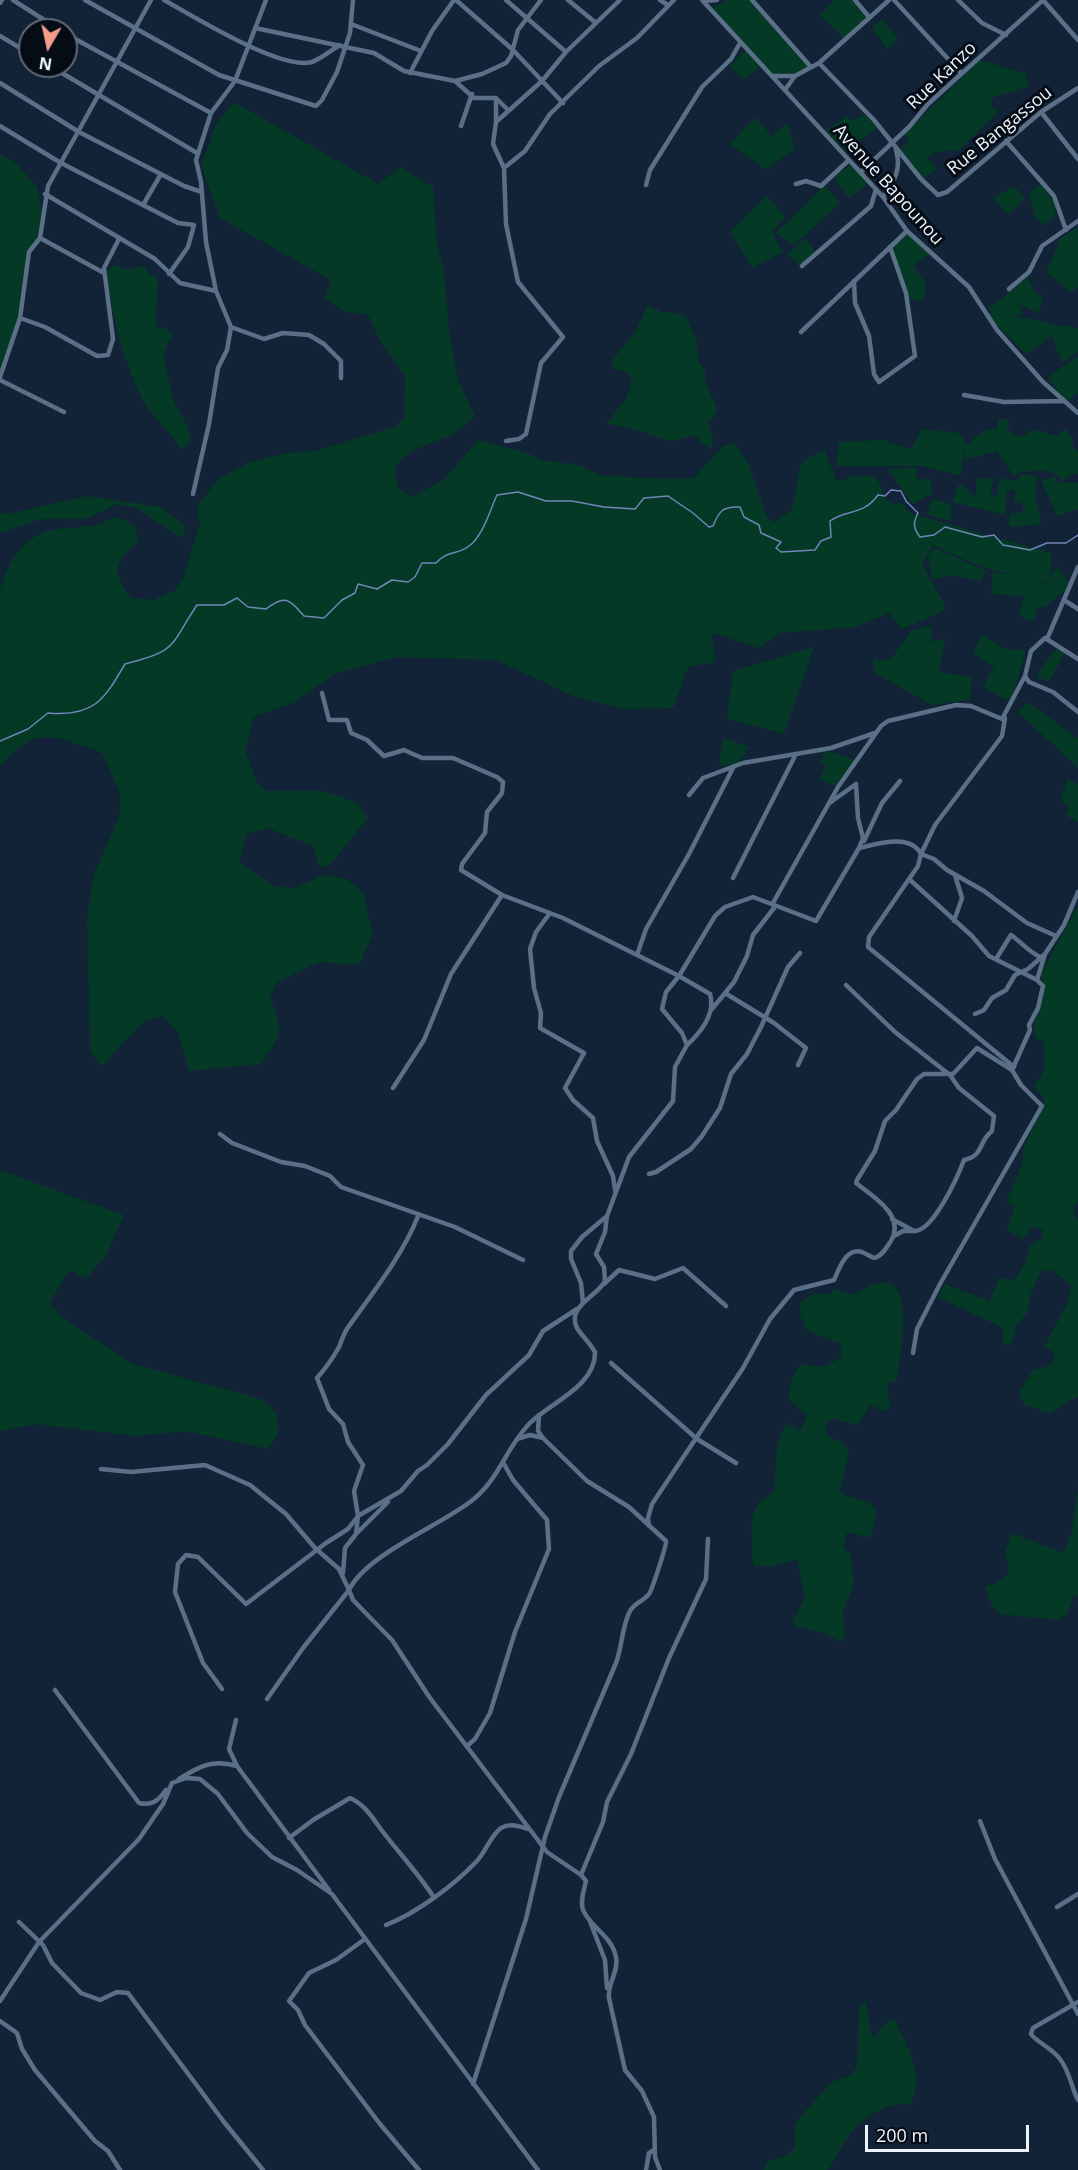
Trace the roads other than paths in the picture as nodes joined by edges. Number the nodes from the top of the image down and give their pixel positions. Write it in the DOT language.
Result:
graph roads {
  1 [pos="13,0"];
  2 [pos="85,0"];
  3 [pos="151,0"];
  4 [pos="164,0"];
  5 [pos="353,0"];
  6 [pos="455,0"];
  7 [pos="506,0"];
  8 [pos="541,0"];
  9 [pos="568,0"];
  10 [pos="620,0"];
  11 [pos="660,0"];
  12 [pos="675,0"];
  13 [pos="717,0"];
  14 [pos="752,0"];
  15 [pos="855,0"];
  16 [pos="889,0"];
  17 [pos="894,0"];
  18 [pos="958,0"];
  19 [pos="1043,0"];
  20 [pos="702,1"];
  21 [pos="263,2"];
  22 [pos="668,5"];
  23 [pos="869,17"];
  24 [pos="41,18"];
  25 [pos="527,18"];
  26 [pos="350,23"];
  27 [pos="596,23"];
  28 [pos="255,28"];
  29 [pos="135,29"];
  30 [pos="1006,35"];
  31 [pos="0,36"];
  32 [pos="1078,40"];
  33 [pos="78,41"];
  34 [pos="740,43"];
  35 [pos="249,46"];
  36 [pos="342,46"];
  37 [pos="18,47"];
  38 [pos="512,49"];
  39 [pos="421,51"];
  40 [pos="566,52"];
  41 [pos="117,62"];
  42 [pos="819,63"];
  43 [pos="811,67"];
  44 [pos="410,73"];
  45 [pos="961,74"];
  46 [pos="772,76"];
  47 [pos="795,76"];
  48 [pos="70,78"];
  49 [pos="235,81"];
  50 [pos="455,81"];
  51 [pos="542,81"];
  52 [pos="0,83"];
  53 [pos="1078,87"];
  54 [pos="785,90"];
  55 [pos="472,94"];
  56 [pos="99,95"];
  57 [pos="496,98"];
  58 [pos="563,103"];
  59 [pos="508,110"];
  60 [pos="1041,112"];
  61 [pos="211,113"];
  62 [pos="496,122"];
  63 [pos="0,126"];
  64 [pos="461,126"];
  65 [pos="79,132"];
  66 [pos="1006,141"];
  67 [pos="891,142"];
  68 [pos="895,147"];
  69 [pos="197,153"];
  70 [pos="1078,159"];
  71 [pos="849,160"];
  72 [pos="61,163"];
  73 [pos="504,168"];
  74 [pos="861,172"];
  75 [pos="161,174"];
  76 [pos="796,184"];
  77 [pos="646,185"];
  78 [pos="876,189"];
  79 [pos="202,192"];
  80 [pos="45,194"];
  81 [pos="883,197"];
  82 [pos="143,205"];
  83 [pos="1078,221"];
  84 [pos="194,225"];
  85 [pos="204,226"];
  86 [pos="1066,230"];
  87 [pos="907,231"];
  88 [pos="40,238"];
  89 [pos="119,239"];
  90 [pos="890,247"];
  91 [pos="802,266"];
  92 [pos="104,273"];
  93 [pos="169,274"];
  94 [pos="854,281"];
  95 [pos="1009,289"];
  96 [pos="216,291"];
  97 [pos="20,318"];
  98 [pos="231,327"];
  99 [pos="801,332"];
  100 [pos="341,378"];
  101 [pos="0,379"];
  102 [pos="964,395"];
  103 [pos="1064,401"];
  104 [pos="64,412"];
  105 [pos="1078,413"];
  106 [pos="506,441"];
  107 [pos="193,494"];
  108 [pos="1078,567"];
  109 [pos="1064,600"];
  110 [pos="1078,609"];
  111 [pos="1047,639"];
  112 [pos="1078,659"];
  113 [pos="1025,676"];
  114 [pos="322,693"];
  115 [pos="1078,712"];
  116 [pos="1005,718"];
  117 [pos="875,733"];
  118 [pos="795,756"];
  119 [pos="734,766"];
  120 [pos="900,781"];
  121 [pos="689,795"];
  122 [pos="828,804"];
  123 [pos="859,848"];
  124 [pos="921,854"];
  125 [pos="955,875"];
  126 [pos="733,878"];
  127 [pos="909,879"];
  128 [pos="1078,892"];
  129 [pos="502,895"];
  130 [pos="773,903"];
  131 [pos="550,913"];
  132 [pos="954,921"];
  133 [pos="1056,936"];
  134 [pos="800,953"];
  135 [pos="1045,954"];
  136 [pos="637,955"];
  137 [pos="1040,957"];
  138 [pos="996,959"];
  139 [pos="1022,972"];
  140 [pos="679,976"];
  141 [pos="1037,980"];
  142 [pos="846,985"];
  143 [pos="726,993"];
  144 [pos="711,1011"];
  145 [pos="975,1014"];
  146 [pos="764,1019"];
  147 [pos="687,1045"];
  148 [pos="798,1065"];
  149 [pos="1013,1069"];
  150 [pos="950,1075"];
  151 [pos="393,1088"];
  152 [pos="220,1134"];
  153 [pos="649,1174"];
  154 [pos="615,1190"];
  155 [pos="418,1216"];
  156 [pos="607,1216"];
  157 [pos="892,1219"];
  158 [pos="914,1231"];
  159 [pos="893,1238"];
  160 [pos="523,1260"];
  161 [pos="603,1286"];
  162 [pos="583,1303"];
  163 [pos="726,1306"];
  164 [pos="578,1308"];
  165 [pos="913,1353"];
  166 [pos="610,1363"];
  167 [pos="539,1415"];
  168 [pos="543,1438"];
  169 [pos="697,1439"];
  170 [pos="516,1440"];
  171 [pos="736,1463"];
  172 [pos="504,1464"];
  173 [pos="101,1469"];
  174 [pos="392,1498"];
  175 [pos="358,1516"];
  176 [pos="649,1526"];
  177 [pos="356,1534"];
  178 [pos="708,1539"];
  179 [pos="317,1550"];
  180 [pos="343,1576"];
  181 [pos="350,1590"];
  182 [pos="222,1689"];
  183 [pos="55,1690"];
  184 [pos="267,1699"];
  185 [pos="236,1720"];
  186 [pos="467,1746"];
  187 [pos="237,1766"];
  188 [pos="172,1783"];
  189 [pos="980,1821"];
  190 [pos="531,1830"];
  191 [pos="289,1838"];
  192 [pos="543,1846"];
  193 [pos="581,1875"];
  194 [pos="332,1894"];
  195 [pos="1078,1894"];
  196 [pos="433,1896"];
  197 [pos="1057,1907"];
  198 [pos="589,1916"];
  199 [pos="19,1922"];
  200 [pos="386,1925"];
  201 [pos="365,1939"];
  202 [pos="39,1942"];
  203 [pos="608,1991"];
  204 [pos="0,2001"];
  205 [pos="1076,2003"];
  206 [pos="1078,2014"];
  207 [pos="0,2021"];
  208 [pos="472,2084"];
  209 [pos="1078,2100"];
  210 [pos="654,2150"];
  211 [pos="120,2170"];
  212 [pos="263,2170"];
  213 [pos="419,2170"];
  214 [pos="538,2170"];
  215 [pos="646,2170"];
  216 [pos="660,2170"];
  1 -- 24 [label="street"];
  2 -- 29 [label="street"];
  3 -- 29 [label="street"];
  4 -- 35 [label="street"];
  5 -- 26 [label="street"];
  6 -- 38 [label="street"];
  6 -- 39 [label="street"];
  7 -- 25 [label="street"];
  8 -- 25 [label="street"];
  9 -- 27 [label="street"];
  10 -- 27 [label="street"];
  11 -- 22 [label="street"];
  12 -- 22 [label="street"];
  13 -- 20 [label="street"];
  14 -- 43 [label="street"];
  15 -- 23 [label="street"];
  16 -- 23 [label="street"];
  17 -- 45 [label="street"];
  18 -- 30 [label="street"];
  19 -- 30 [label="street, Rue Kanzo"];
  19 -- 32 [label="street"];
  20 -- 34 [label="street, Avenue Bapounou"];
  21 -- 28 [label="street"];
  22 -- 58 [label="street"];
  23 -- 42 [label="street"];
  25 -- 38 [label="street"];
  25 -- 40 [label="street"];
  26 -- 36 [label="street"];
  26 -- 39 [label="street"];
  27 -- 40 [label="street"];
  28 -- 35 [label="street"];
  28 -- 36 [label="street"];
  29 -- 41 [label="street"];
  29 -- 49 [label="street"];
  30 -- 45 [label="street, Rue Kanzo"];
  31 -- 37 [label="street"];
  33 -- 41 [label="street"];
  34 -- 46 [label="street, Avenue Bapounou"];
  34 -- 77 [label="street"];
  35 -- 36 [label="street"];
  35 -- 49 [label="street"];
  36 -- 44 [label="street"];
  36 -- 49 [label="street"];
  38 -- 50 [label="street"];
  38 -- 51 [label="street"];
  39 -- 44 [label="street"];
  40 -- 51 [label="street"];
  41 -- 56 [label="street"];
  41 -- 61 [label="street"];
  42 -- 43 [label="street"];
  42 -- 67 [label="street, Rue Bangassou"];
  43 -- 47 [label="street"];
  44 -- 50 [label="street"];
  45 -- 67 [label="street, Rue Kanzo"];
  46 -- 47 [label="street"];
  46 -- 54 [label="street, Avenue Bapounou"];
  47 -- 54 [label="street"];
  48 -- 56 [label="street"];
  49 -- 61 [label="street"];
  50 -- 55 [label="street"];
  51 -- 58 [label="street"];
  51 -- 59 [label="street"];
  52 -- 65 [label="street"];
  53 -- 60 [label="street, Rue Bangassou"];
  54 -- 71 [label="street, Avenue Bapounou"];
  55 -- 57 [label="street"];
  55 -- 64 [label="street"];
  56 -- 65 [label="street"];
  56 -- 69 [label="street"];
  57 -- 59 [label="street"];
  57 -- 62 [label="street"];
  58 -- 73 [label="street"];
  59 -- 62 [label="street"];
  60 -- 66 [label="street, Rue Bangassou"];
  60 -- 70 [label="street"];
  61 -- 69 [label="street"];
  62 -- 73 [label="street"];
  63 -- 72 [label="street"];
  65 -- 72 [label="street"];
  65 -- 75 [label="street"];
  66 -- 68 [label="street, Rue Bangassou"];
  66 -- 86 [label="street"];
  67 -- 68 [label="street, Rue Bangassou"];
  67 -- 74 [label="street, Rue Kanzo"];
  68 -- 81 [label="street"];
  69 -- 79 [label="street"];
  71 -- 74 [label="street, Avenue Bapounou"];
  71 -- 76 [label="street"];
  72 -- 80 [label="street"];
  72 -- 82 [label="street"];
  73 -- 106 [label="street"];
  74 -- 78 [label="street, Avenue Bapounou"];
  75 -- 79 [label="street"];
  75 -- 82 [label="street"];
  78 -- 81 [label="street, Avenue Bapounou"];
  78 -- 91 [label="street"];
  79 -- 85 [label="street"];
  80 -- 88 [label="street"];
  80 -- 89 [label="street"];
  81 -- 87 [label="street, Avenue Bapounou"];
  82 -- 84 [label="street"];
  83 -- 86 [label="street"];
  84 -- 85 [label="street"];
  84 -- 93 [label="street"];
  85 -- 96 [label="street"];
  86 -- 95 [label="street"];
  87 -- 90 [label="street"];
  87 -- 103 [label="street, Avenue Bapounou"];
  88 -- 92 [label="street"];
  88 -- 97 [label="street"];
  89 -- 92 [label="street"];
  89 -- 93 [label="street"];
  90 -- 94 [label="street"];
  90 -- 94 [label="street"];
  92 -- 97 [label="street"];
  93 -- 96 [label="street"];
  94 -- 99 [label="street"];
  96 -- 98 [label="street"];
  97 -- 101 [label="street"];
  98 -- 100 [label="street"];
  98 -- 107 [label="street"];
  101 -- 104 [label="street"];
  102 -- 103 [label="street"];
  103 -- 105 [label="street, Avenue Bapounou"];
  108 -- 109 [label="street"];
  109 -- 110 [label="street"];
  109 -- 111 [label="street"];
  111 -- 112 [label="street"];
  111 -- 113 [label="street"];
  113 -- 115 [label="street"];
  113 -- 116 [label="street"];
  114 -- 129 [label="street"];
  116 -- 117 [label="street"];
  116 -- 124 [label="street"];
  117 -- 118 [label="street"];
  117 -- 122 [label="street"];
  118 -- 119 [label="street"];
  118 -- 126 [label="street"];
  119 -- 121 [label="street"];
  119 -- 136 [label="street"];
  120 -- 123 [label="street"];
  122 -- 123 [label="street"];
  122 -- 130 [label="street"];
  123 -- 124 [label="street"];
  123 -- 130 [label="street"];
  124 -- 125 [label="street"];
  124 -- 127 [label="street"];
  125 -- 132 [label="street"];
  125 -- 133 [label="street"];
  127 -- 132 [label="street"];
  127 -- 149 [label="street"];
  128 -- 133 [label="street"];
  129 -- 131 [label="street"];
  129 -- 151 [label="street"];
  130 -- 140 [label="street"];
  130 -- 143 [label="street"];
  131 -- 136 [label="street"];
  131 -- 154 [label="street"];
  132 -- 138 [label="street"];
  133 -- 135 [label="street"];
  134 -- 146 [label="street"];
  135 -- 137 [label="street"];
  135 -- 141 [label="street"];
  136 -- 140 [label="street"];
  137 -- 138 [label="street"];
  137 -- 139 [label="street"];
  138 -- 139 [label="street"];
  139 -- 141 [label="street"];
  139 -- 145 [label="street"];
  140 -- 144 [label="street"];
  140 -- 147 [label="street"];
  141 -- 149 [label="street"];
  142 -- 150 [label="street"];
  143 -- 144 [label="street"];
  143 -- 146 [label="street"];
  144 -- 147 [label="street"];
  146 -- 148 [label="street"];
  146 -- 153 [label="street"];
  147 -- 154 [label="street"];
  149 -- 150 [label="street"];
  149 -- 165 [label="street"];
  150 -- 157 [label="street"];
  150 -- 158 [label="street"];
  152 -- 155 [label="street"];
  154 -- 156 [label="street"];
  155 -- 160 [label="street"];
  155 -- 175 [label="street"];
  156 -- 161 [label="street"];
  156 -- 162 [label="street"];
  157 -- 158 [label="street"];
  157 -- 159 [label="street"];
  158 -- 159 [label="street"];
  159 -- 169 [label="street"];
  161 -- 162 [label="street"];
  161 -- 163 [label="street"];
  162 -- 164 [label="street"];
  164 -- 167 [label="street"];
  164 -- 174 [label="street"];
  166 -- 169 [label="street"];
  167 -- 168 [label="street"];
  167 -- 170 [label="street"];
  168 -- 170 [label="street"];
  168 -- 176 [label="street"];
  169 -- 171 [label="street"];
  169 -- 176 [label="street"];
  170 -- 172 [label="street"];
  172 -- 181 [label="street"];
  172 -- 186 [label="street"];
  173 -- 179 [label="street"];
  174 -- 175 [label="street"];
  174 -- 177 [label="street"];
  175 -- 177 [label="street"];
  175 -- 179 [label="street"];
  176 -- 192 [label="street"];
  177 -- 180 [label="street"];
  178 -- 193 [label="street"];
  179 -- 180 [label="street"];
  179 -- 182 [label="street"];
  180 -- 181 [label="street"];
  181 -- 184 [label="street"];
  181 -- 186 [label="street"];
  183 -- 188 [label="street"];
  185 -- 187 [label="street"];
  186 -- 190 [label="street"];
  187 -- 188 [label="street"];
  187 -- 191 [label="street"];
  188 -- 194 [label="street"];
  188 -- 202 [label="street"];
  189 -- 205 [label="street"];
  190 -- 192 [label="street"];
  190 -- 196 [label="street"];
  191 -- 194 [label="street"];
  191 -- 196 [label="street"];
  192 -- 193 [label="street"];
  192 -- 208 [label="street"];
  193 -- 198 [label="street"];
  194 -- 201 [label="street"];
  195 -- 197 [label="street"];
  196 -- 200 [label="street"];
  198 -- 203 [label="street"];
  198 -- 203 [label="street"];
  199 -- 202 [label="street"];
  201 -- 208 [label="street"];
  201 -- 213 [label="street"];
  202 -- 204 [label="street"];
  202 -- 212 [label="street"];
  203 -- 210 [label="street"];
  205 -- 206 [label="street"];
  205 -- 209 [label="street"];
  207 -- 211 [label="street"];
  208 -- 214 [label="street"];
  210 -- 215 [label="street"];
  210 -- 216 [label="street"];
}
